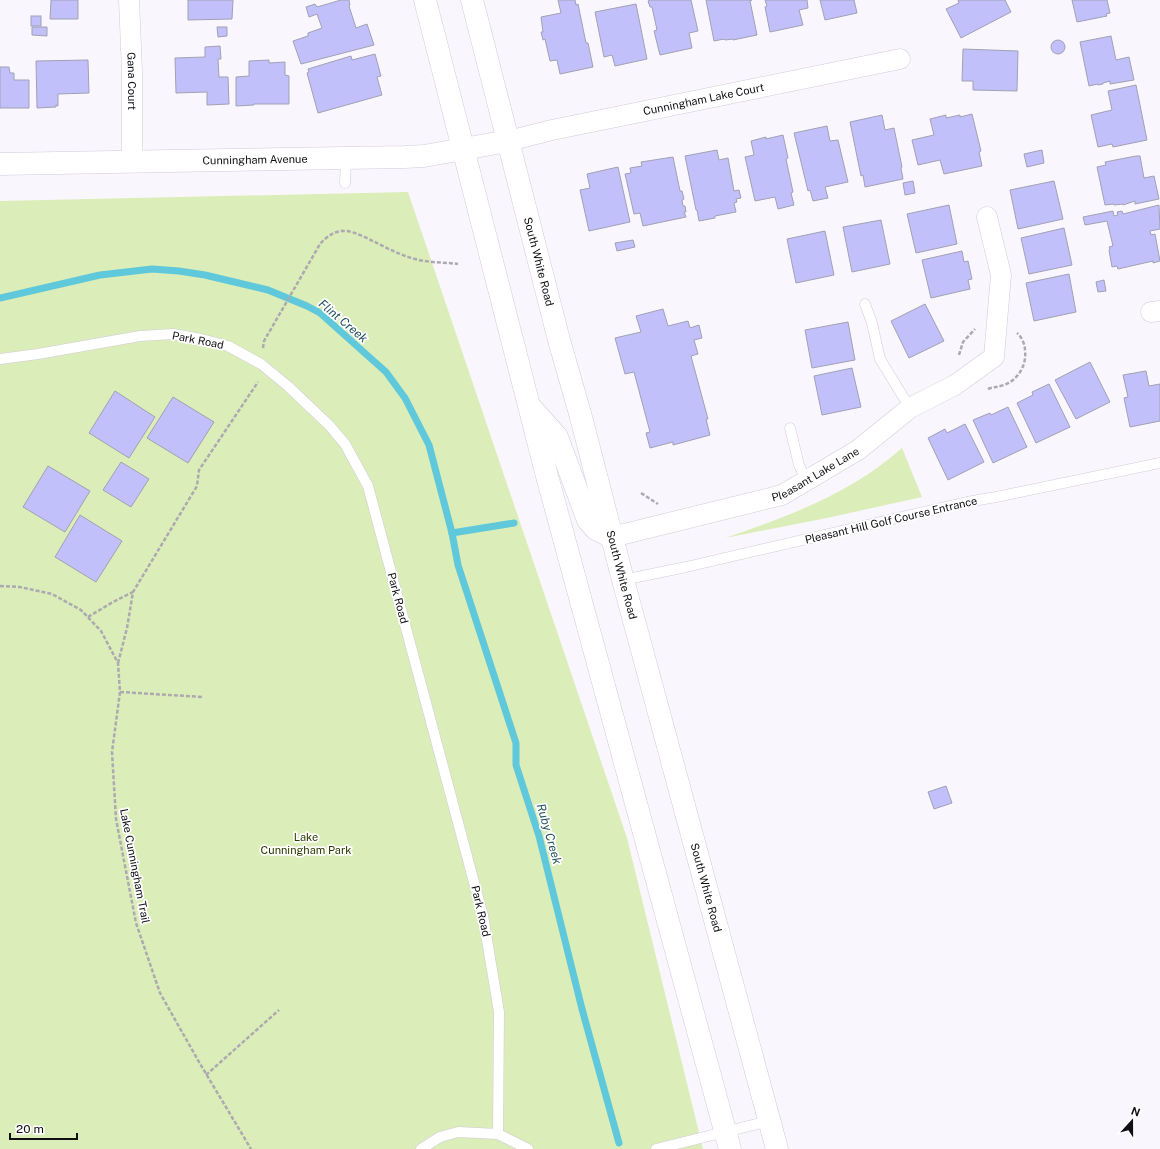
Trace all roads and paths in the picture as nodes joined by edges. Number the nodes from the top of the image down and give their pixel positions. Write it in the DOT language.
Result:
graph roads {
  1 [pos="129,0"];
  2 [pos="425,0"];
  3 [pos="472,0"];
  4 [pos="900,59"];
  5 [pos="508,141"];
  6 [pos="464,149"];
  7 [pos="346,158"];
  8 [pos="132,162"];
  9 [pos="0,164"];
  10 [pos="345,183"];
  11 [pos="987,217"];
  12 [pos="458,264"];
  13 [pos="865,304"];
  14 [pos="997,325"];
  15 [pos="264,341"];
  16 [pos="0,359"];
  17 [pos="958,361"];
  18 [pos="1020,374"];
  19 [pos="258,381"];
  20 [pos="529,405"];
  21 [pos="910,408"];
  22 [pos="790,428"];
  23 [pos="1160,464"];
  24 [pos="806,480"];
  25 [pos="642,493"];
  26 [pos="662,506"];
  27 [pos="612,537"];
  28 [pos="624,580"];
  29 [pos="0,586"];
  30 [pos="133,592"];
  31 [pos="88,617"];
  32 [pos="118,663"];
  33 [pos="120,692"];
  34 [pos="203,697"];
  35 [pos="279,1010"];
  36 [pos="206,1075"];
  37 [pos="769,1121"];
  38 [pos="498,1134"];
  39 [pos="728,1141"];
  40 [pos="250,1149"];
  41 [pos="421,1149"];
  42 [pos="528,1149"];
  43 [pos="656,1149"];
  44 [pos="777,1149"];
  1 -- 8 [label="street, Gana Court"];
  2 -- 6 [label="main road"];
  3 -- 5 [label="main road, South White Road"];
  4 -- 5 [label="street, Cunningham Lake Court"];
  5 -- 6 [label="main road, Cunningham Avenue"];
  5 -- 27 [label="main road, South White Road"];
  6 -- 7 [label="main road, Cunningham Avenue"];
  6 -- 20 [label="main road"];
  7 -- 8 [label="main road, Cunningham Avenue"];
  7 -- 10 [label="lane"];
  8 -- 9 [label="main road, Cunningham Avenue"];
  11 -- 14 [label="street"];
  12 -- 15 [label="path"];
  13 -- 21 [label="lane"];
  14 -- 17 [label="path"];
  14 -- 18 [label="path"];
  14 -- 21 [label="street, Pleasant Lake Lane"];
  16 -- 38 [label="lane, Park Road"];
  19 -- 30 [label="path"];
  20 -- 27 [label="main road"];
  20 -- 39 [label="main road"];
  21 -- 24 [label="street, Pleasant Lake Lane"];
  22 -- 24 [label="lane"];
  23 -- 28 [label="lane, Pleasant Hill Golf Course Entrance"];
  24 -- 27 [label="street, Pleasant Lake Lane"];
  25 -- 26 [label="path"];
  27 -- 28 [label="main road, South White Road"];
  28 -- 37 [label="main road, South White Road"];
  29 -- 31 [label="path, Lake Cunningham Trail"];
  30 -- 31 [label="path"];
  30 -- 32 [label="path"];
  31 -- 32 [label="path, Lake Cunningham Trail"];
  32 -- 33 [label="path, Lake Cunningham Trail"];
  33 -- 34 [label="path"];
  33 -- 36 [label="path, Lake Cunningham Trail"];
  35 -- 36 [label="path"];
  36 -- 40 [label="path, Lake Cunningham Trail"];
  37 -- 39 [label="lane"];
  37 -- 44 [label="main road, South White Road"];
  38 -- 41 [label="lane"];
  38 -- 42 [label="lane"];
  39 -- 43 [label="lane"];
}
